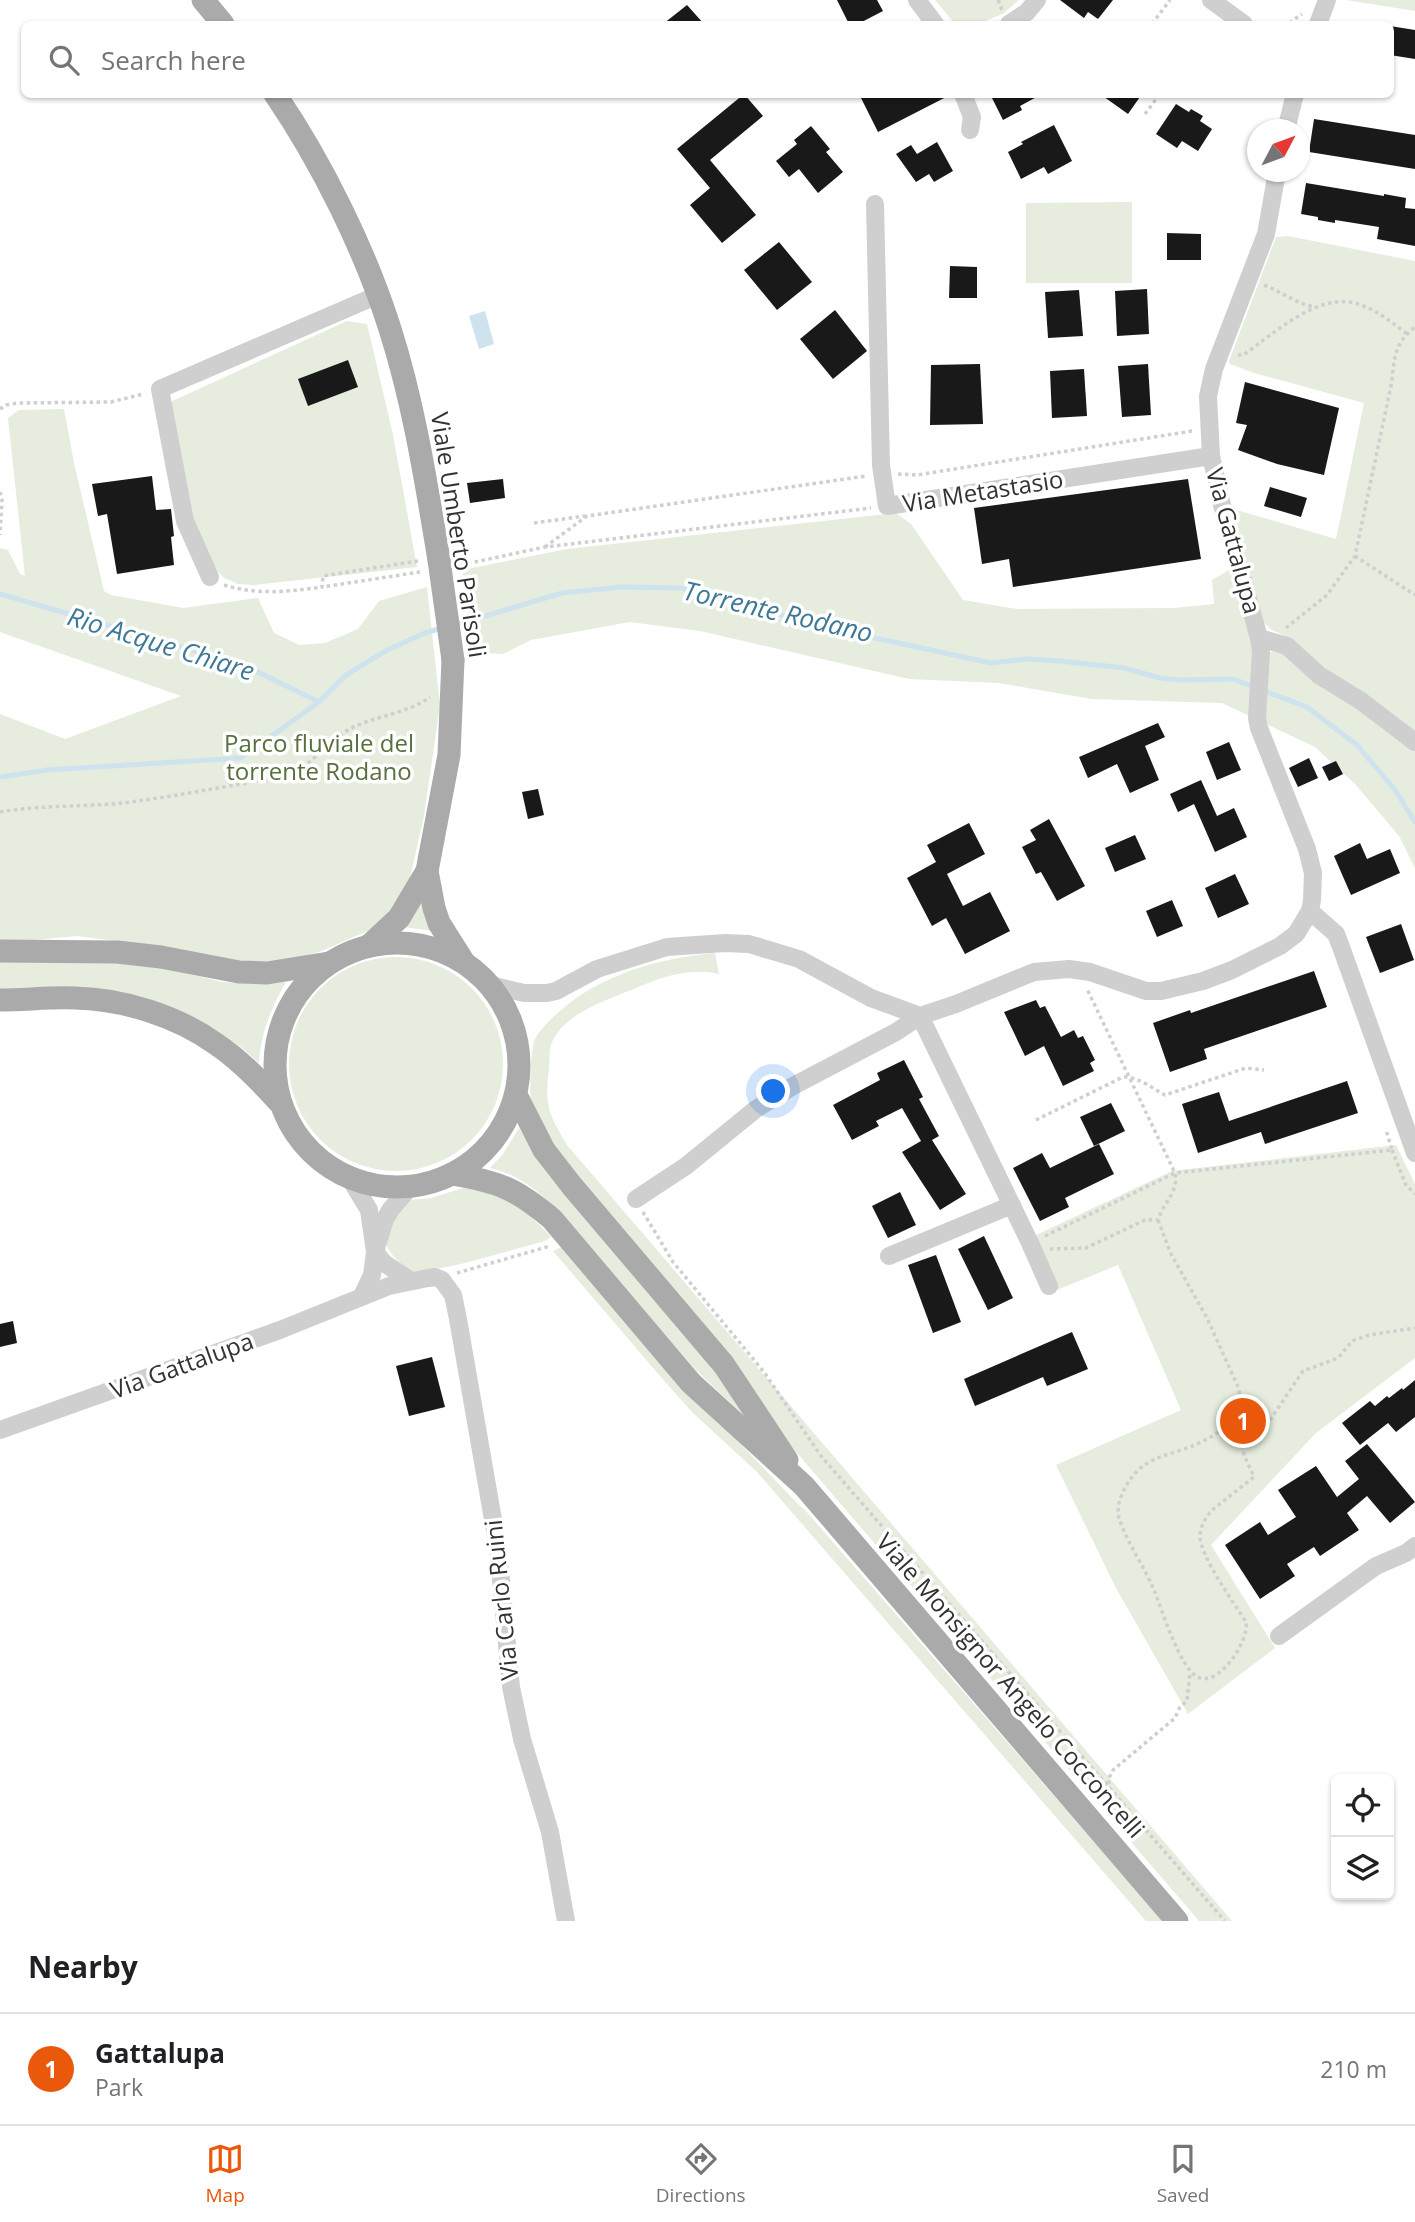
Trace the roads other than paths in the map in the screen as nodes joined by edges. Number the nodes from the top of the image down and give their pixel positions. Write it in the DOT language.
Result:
graph roads {
  1 [pos="203,0"];
  2 [pos="917,0"];
  3 [pos="1037,0"];
  4 [pos="1211,0"];
  5 [pos="1326,0"];
  6 [pos="220,21"];
  7 [pos="933,21"];
  8 [pos="1014,21"];
  9 [pos="1240,21"];
  10 [pos="1319,21"];
  11 [pos="277,98"];
  12 [pos="965,98"];
  13 [pos="1294,98"];
  14 [pos="1289,119"];
  15 [pos="970,130"];
  16 [pos="1275,182"];
  17 [pos="875,204"];
  18 [pos="378,295"];
  19 [pos="1211,456"];
  20 [pos="210,577"];
  21 [pos="1266,644"];
  22 [pos="1415,742"];
  23 [pos="427,871"];
  24 [pos="1310,911"];
  25 [pos="372,944"];
  26 [pos="0,951"];
  27 [pos="329,963"];
  28 [pos="464,963"];
  29 [pos="490,985"];
  30 [pos="0,1000"];
  31 [pos="920,1016"];
  32 [pos="516,1095"];
  33 [pos="279,1102"];
  34 [pos="1415,1153"];
  35 [pos="452,1174"];
  36 [pos="349,1177"];
  37 [pos="410,1187"];
  38 [pos="636,1199"];
  39 [pos="1012,1205"];
  40 [pos="374,1251"];
  41 [pos="889,1256"];
  42 [pos="442,1280"];
  43 [pos="411,1281"];
  44 [pos="1049,1286"];
  45 [pos="362,1296"];
  46 [pos="0,1430"];
  47 [pos="804,1486"];
  48 [pos="1415,1546"];
  49 [pos="1279,1636"];
  50 [pos="566,1921"];
  51 [pos="1177,1921"];
  1 -- 6 [label="main road"];
  2 -- 7 [label="street"];
  3 -- 8 [label="street"];
  4 -- 9 [label="street"];
  5 -- 10 [label="street"];
  11 -- 18 [label="main road, Viale Umberto Parisoli"];
  12 -- 15 [label="street"];
  13 -- 14 [label="street"];
  16 -- 19 [label="street, Via Gattalupa"];
  17 -- 19 [label="street, Via Metastasio"];
  18 -- 20 [label="street"];
  18 -- 23 [label="main road, Viale Umberto Parisoli, bridge"];
  19 -- 21 [label="street, Via Gattalupa"];
  21 -- 22 [label="street"];
  21 -- 24 [label="street, Via Gattalupa"];
  23 -- 25 [label="main road, Viale Umberto Parisoli"];
  23 -- 28 [label="main road, Viale Umberto Parisoli"];
  24 -- 31 [label="street"];
  24 -- 34 [label="street"];
  25 -- 27 [label="main road"];
  25 -- 28 [label="main road"];
  26 -- 27 [label="main road"];
  27 -- 33 [label="main road"];
  28 -- 29 [label="main road"];
  29 -- 31 [label="street"];
  29 -- 32 [label="main road"];
  30 -- 33 [label="main road"];
  31 -- 38 [label="street"];
  31 -- 39 [label="street"];
  32 -- 35 [label="main road"];
  32 -- 47 [label="main road, Viale Monsignor Angelo Cocconcelli"];
  33 -- 36 [label="main road"];
  35 -- 37 [label="main road"];
  35 -- 47 [label="main road, Viale Monsignor Angelo Cocconcelli"];
  36 -- 37 [label="main road"];
  36 -- 40 [label="street"];
  37 -- 40 [label="street"];
  39 -- 41 [label="street"];
  39 -- 44 [label="street"];
  40 -- 43 [label="street"];
  40 -- 45 [label="street"];
  42 -- 43 [label="street, Via Gattalupa"];
  42 -- 50 [label="street, Via Carlo Ruini"];
  43 -- 45 [label="street, Via Gattalupa"];
  45 -- 46 [label="street, Via Gattalupa"];
  47 -- 51 [label="main road, Viale Monsignor Angelo Cocconcelli"];
  48 -- 49 [label="street"];
}
